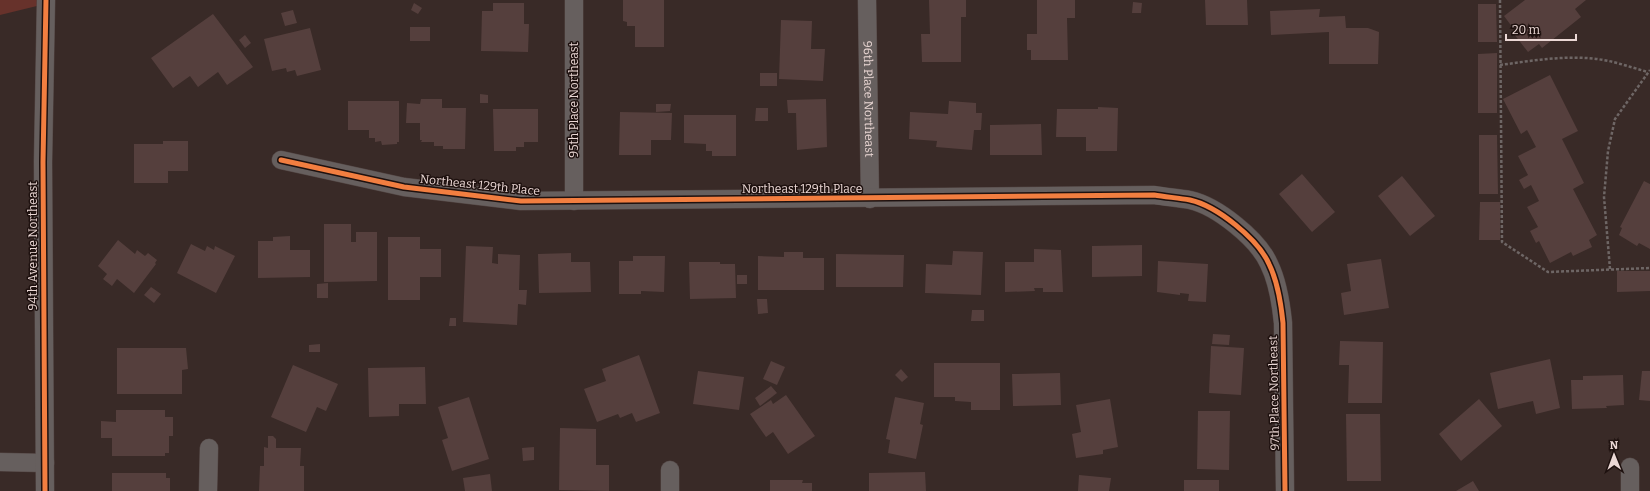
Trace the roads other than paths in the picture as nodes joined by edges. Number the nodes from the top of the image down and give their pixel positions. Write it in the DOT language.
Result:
graph roads {
  1 [pos="46,0"];
  2 [pos="574,0"];
  3 [pos="867,0"];
  4 [pos="280,160"];
  5 [pos="870,199"];
  6 [pos="574,201"];
  7 [pos="1280,295"];
  8 [pos="209,448"];
  9 [pos="0,462"];
  10 [pos="45,463"];
  11 [pos="1630,467"];
  12 [pos="670,470"];
  13 [pos="45,491"];
  14 [pos="208,491"];
  15 [pos="670,491"];
  16 [pos="1285,491"];
  17 [pos="1630,491"];
  1 -- 10 [label="street, 94th Avenue Northeast"];
  2 -- 6 [label="street, 95th Place Northeast"];
  3 -- 5 [label="street, 96th Place Northeast"];
  4 -- 6 [label="street, Northeast 129th Place"];
  5 -- 6 [label="street, Northeast 129th Place"];
  5 -- 7 [label="street, Northeast 129th Place"];
  7 -- 16 [label="street, 97th Place Northeast"];
  8 -- 14 [label="street"];
  9 -- 10 [label="street"];
  10 -- 13 [label="street, 94th Avenue Northeast"];
  11 -- 17 [label="street"];
  12 -- 15 [label="street"];
}
